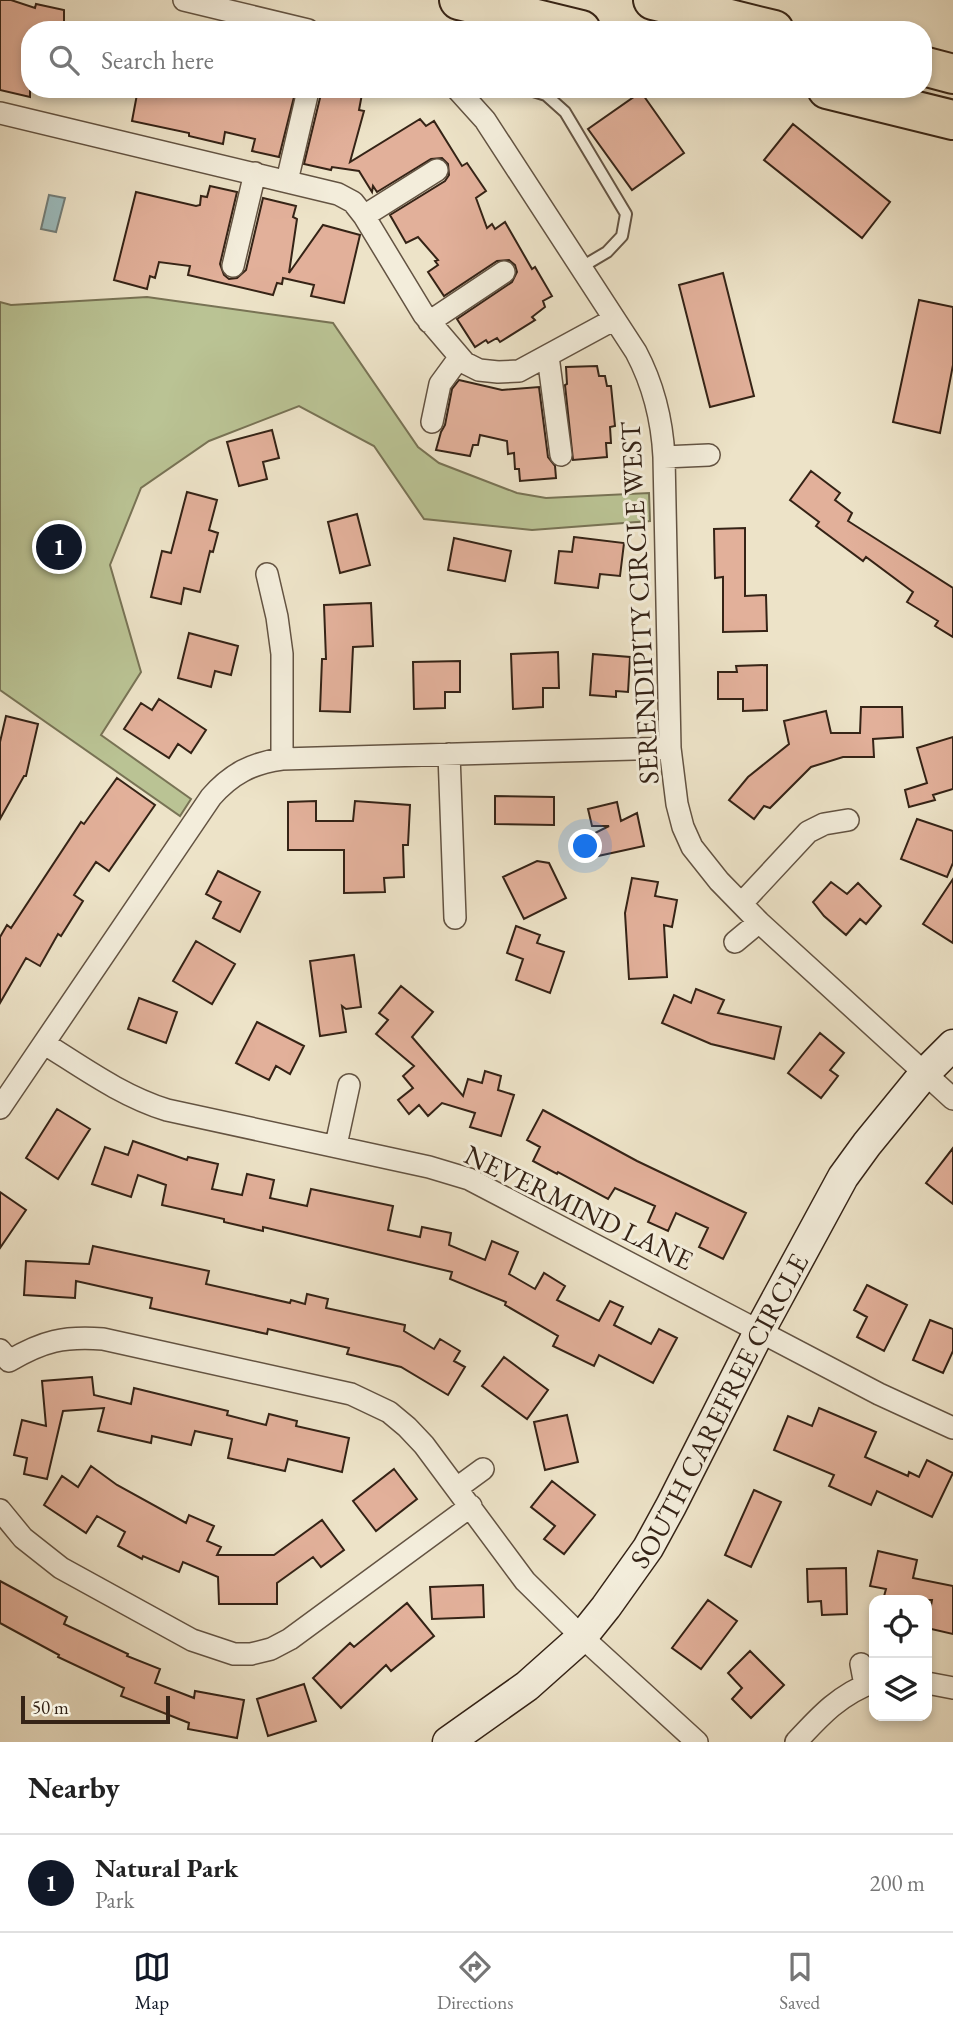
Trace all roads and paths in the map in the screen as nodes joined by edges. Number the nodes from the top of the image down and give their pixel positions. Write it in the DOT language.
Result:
graph roads {
  1 [pos="184,0"];
  2 [pos="459,0"];
  3 [pos="653,0"];
  4 [pos="271,21"];
  5 [pos="544,21"];
  6 [pos="738,21"];
  7 [pos="932,68"];
  8 [pos="953,74"];
  9 [pos="306,98"];
  10 [pos="465,98"];
  11 [pos="549,98"];
  12 [pos="864,98"];
  13 [pos="0,113"];
  14 [pos="953,120"];
  15 [pos="437,170"];
  16 [pos="255,173"];
  17 [pos="287,181"];
  18 [pos="364,216"];
  19 [pos="233,266"];
  20 [pos="580,268"];
  21 [pos="504,272"];
  22 [pos="613,320"];
  23 [pos="429,322"];
  24 [pos="548,356"];
  25 [pos="459,358"];
  26 [pos="432,422"];
  27 [pos="561,455"];
  28 [pos="709,456"];
  29 [pos="664,457"];
  30 [pos="267,574"];
  31 [pos="670,748"];
  32 [pos="449,754"];
  33 [pos="282,759"];
  34 [pos="848,820"];
  35 [pos="742,903"];
  36 [pos="455,918"];
  37 [pos="759,922"];
  38 [pos="735,943"];
  39 [pos="45,1044"];
  40 [pos="953,1045"];
  41 [pos="925,1073"];
  42 [pos="349,1085"];
  43 [pos="953,1099"];
  44 [pos="0,1108"];
  45 [pos="336,1145"];
  46 [pos="760,1330"];
  47 [pos="3,1362"];
  48 [pos="953,1428"];
  49 [pos="483,1469"];
  50 [pos="457,1488"];
  51 [pos="471,1506"];
  52 [pos="0,1510"];
  53 [pos="582,1637"];
  54 [pos="861,1664"];
  55 [pos="869,1682"];
  56 [pos="869,1684"];
  57 [pos="932,1684"];
  58 [pos="953,1688"];
  59 [pos="448,1742"];
  60 [pos="697,1742"];
  61 [pos="796,1742"];
  1 -- 4 [label="street"];
  2 -- 5 [label="highway"];
  3 -- 6 [label="highway"];
  7 -- 8 [label="highway"];
  9 -- 17 [label="street"];
  10 -- 20 [label="street, SERENDIPITY CIRCLE WEST"];
  11 -- 20 [label="lane"];
  12 -- 14 [label="highway"];
  13 -- 16 [label="street"];
  15 -- 18 [label="street"];
  16 -- 17 [label="street"];
  16 -- 19 [label="street"];
  17 -- 18 [label="street"];
  18 -- 23 [label="street"];
  20 -- 22 [label="street, SERENDIPITY CIRCLE WEST"];
  21 -- 23 [label="street"];
  22 -- 24 [label="street"];
  22 -- 29 [label="street, SERENDIPITY CIRCLE WEST"];
  23 -- 25 [label="street"];
  24 -- 25 [label="street"];
  24 -- 27 [label="street"];
  25 -- 26 [label="street"];
  28 -- 29 [label="street"];
  29 -- 31 [label="street, SERENDIPITY CIRCLE WEST"];
  30 -- 33 [label="street"];
  31 -- 32 [label="street"];
  31 -- 35 [label="street, SERENDIPITY CIRCLE WEST"];
  32 -- 33 [label="street"];
  32 -- 36 [label="street"];
  33 -- 39 [label="street"];
  34 -- 35 [label="street"];
  35 -- 37 [label="street, SERENDIPITY CIRCLE WEST"];
  37 -- 38 [label="street"];
  37 -- 41 [label="street, SERENDIPITY CIRCLE WEST"];
  39 -- 44 [label="street"];
  39 -- 45 [label="street, NEVERMIND LANE"];
  40 -- 41 [label="main road, SOUTH CAREFREE CIRCLE"];
  41 -- 43 [label="street, SERENDIPITY CIRCLE WEST"];
  41 -- 46 [label="main road, SOUTH CAREFREE CIRCLE"];
  42 -- 45 [label="street"];
  45 -- 46 [label="street, NEVERMIND LANE"];
  46 -- 48 [label="street, NEVERMIND LANE"];
  46 -- 53 [label="main road, SOUTH CAREFREE CIRCLE"];
  47 -- 50 [label="street"];
  49 -- 50 [label="street"];
  50 -- 51 [label="street"];
  51 -- 52 [label="street"];
  51 -- 53 [label="street"];
  53 -- 59 [label="main road, SOUTH CAREFREE CIRCLE"];
  53 -- 60 [label="street"];
  54 -- 55 [label="street"];
  56 -- 61 [label="street"];
  57 -- 58 [label="street"];
}
